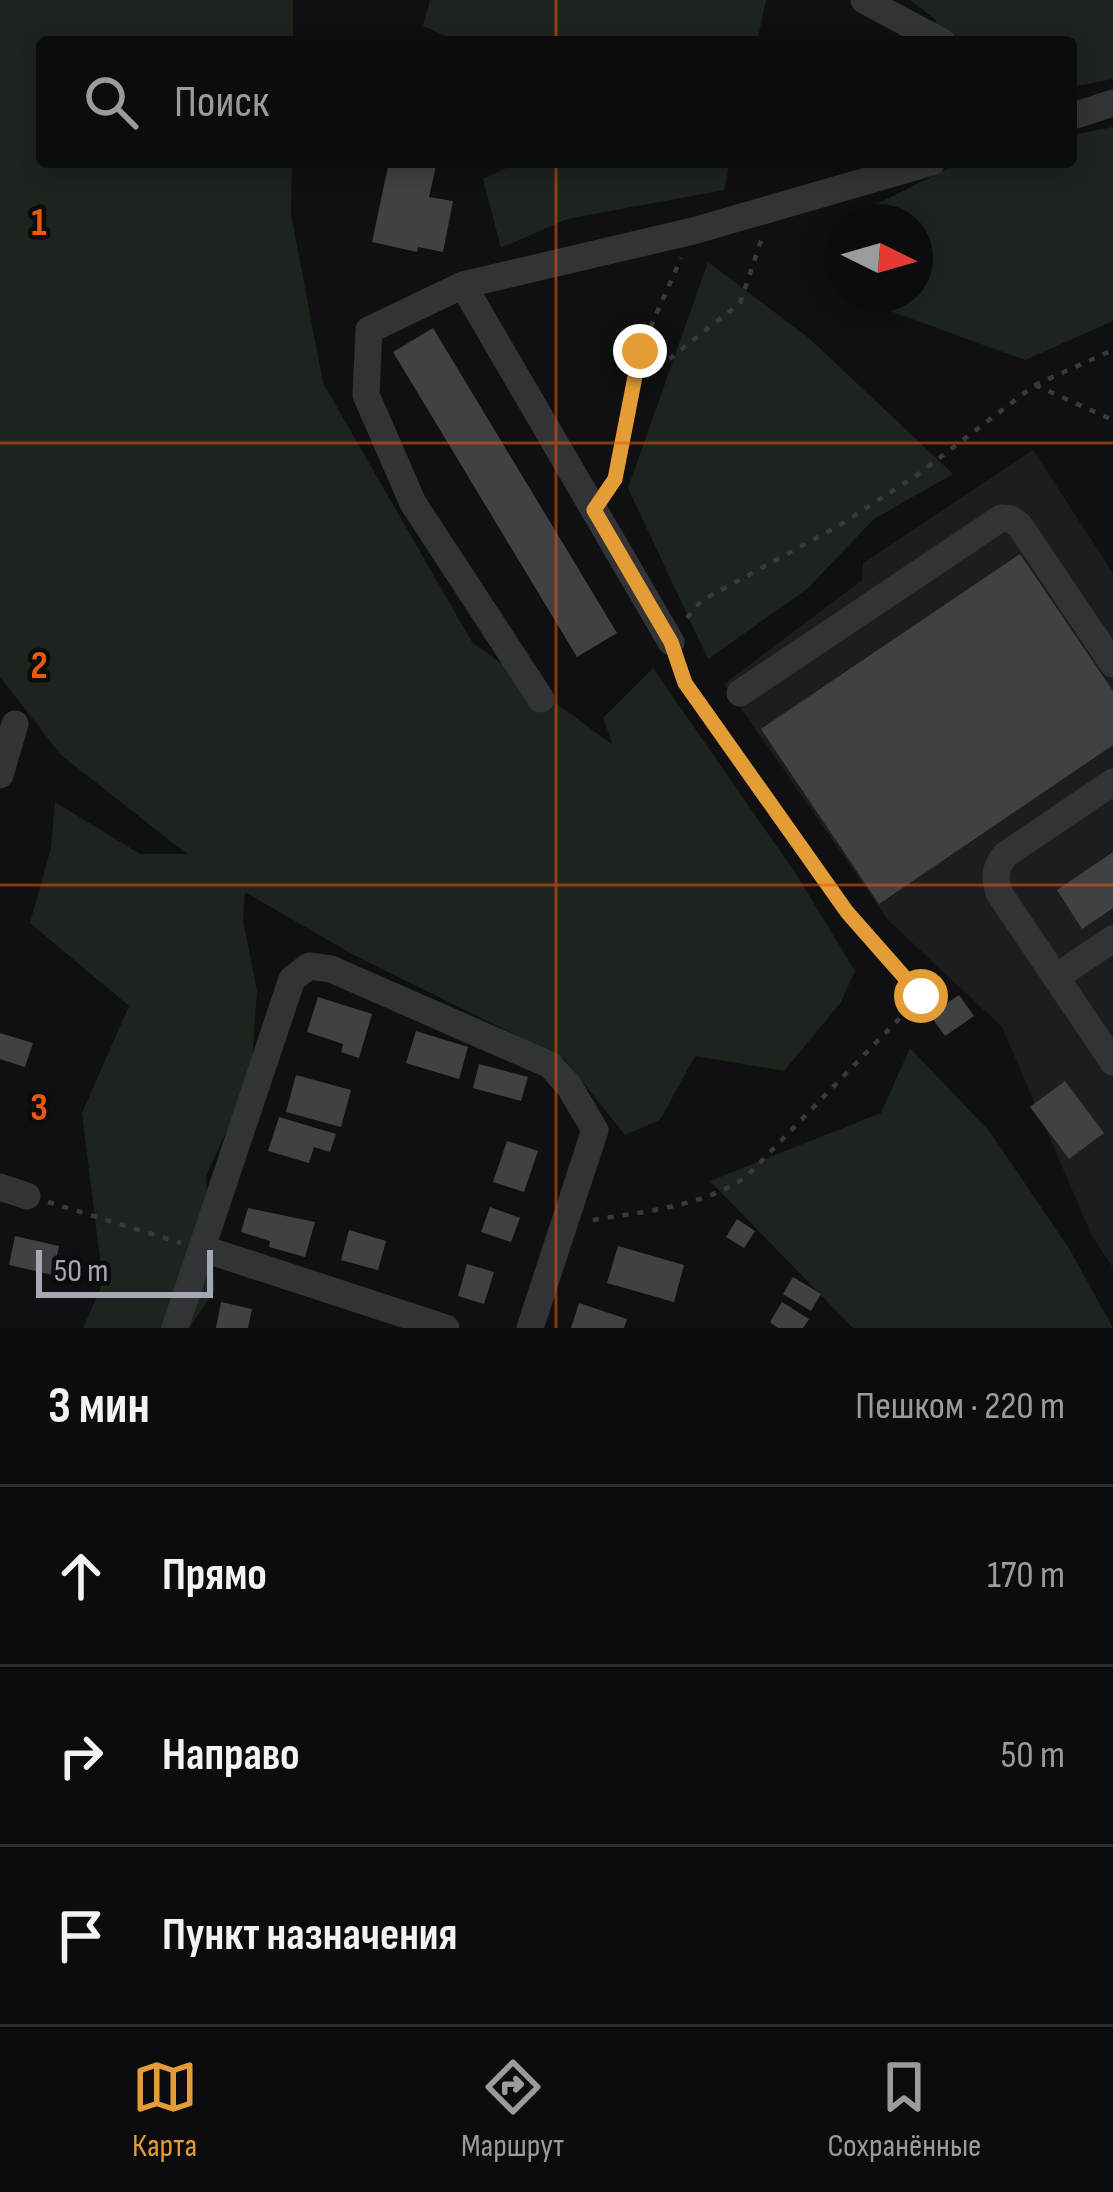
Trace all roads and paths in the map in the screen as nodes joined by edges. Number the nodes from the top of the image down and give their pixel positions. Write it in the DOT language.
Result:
graph roads {
  1 [pos="864,0"];
  2 [pos="931,36"];
  3 [pos="1113,104"];
  4 [pos="1077,113"];
  5 [pos="912,168"];
  6 [pos="772,209"];
  7 [pos="693,230"];
  8 [pos="464,285"];
  9 [pos="1113,350"];
  10 [pos="1035,385"];
  11 [pos="633,388"];
  12 [pos="1113,420"];
  13 [pos="594,510"];
  14 [pos="671,642"];
  15 [pos="1113,664"];
  16 [pos="740,693"];
  17 [pos="542,699"];
  18 [pos="15,724"];
  19 [pos="0,775"];
  20 [pos="1113,782"];
  21 [pos="1113,939"];
  22 [pos="1056,977"];
  23 [pos="1113,1062"];
  24 [pos="13,1191"];
  25 [pos="564,1225"];
  26 [pos="203,1250"];
  27 [pos="175,1328"];
  28 [pos="446,1328"];
  29 [pos="530,1328"];
  1 -- 2 [label="street"];
  3 -- 4 [label="street"];
  5 -- 6 [label="street"];
  6 -- 7 [label="street"];
  6 -- 11 [label="path"];
  7 -- 8 [label="street"];
  7 -- 11 [label="path"];
  8 -- 13 [label="street"];
  8 -- 17 [label="street"];
  9 -- 10 [label="path"];
  10 -- 12 [label="path"];
  10 -- 14 [label="path"];
  11 -- 13 [label="path"];
  13 -- 14 [label="street"];
  14 -- 25 [label="path"];
  15 -- 16 [label="street"];
  18 -- 19 [label="street"];
  20 -- 22 [label="street"];
  21 -- 22 [label="street"];
  22 -- 23 [label="street"];
  24 -- 26 [label="path"];
  25 -- 26 [label="street"];
  25 -- 29 [label="street"];
  26 -- 27 [label="street"];
  26 -- 28 [label="street"];
}
